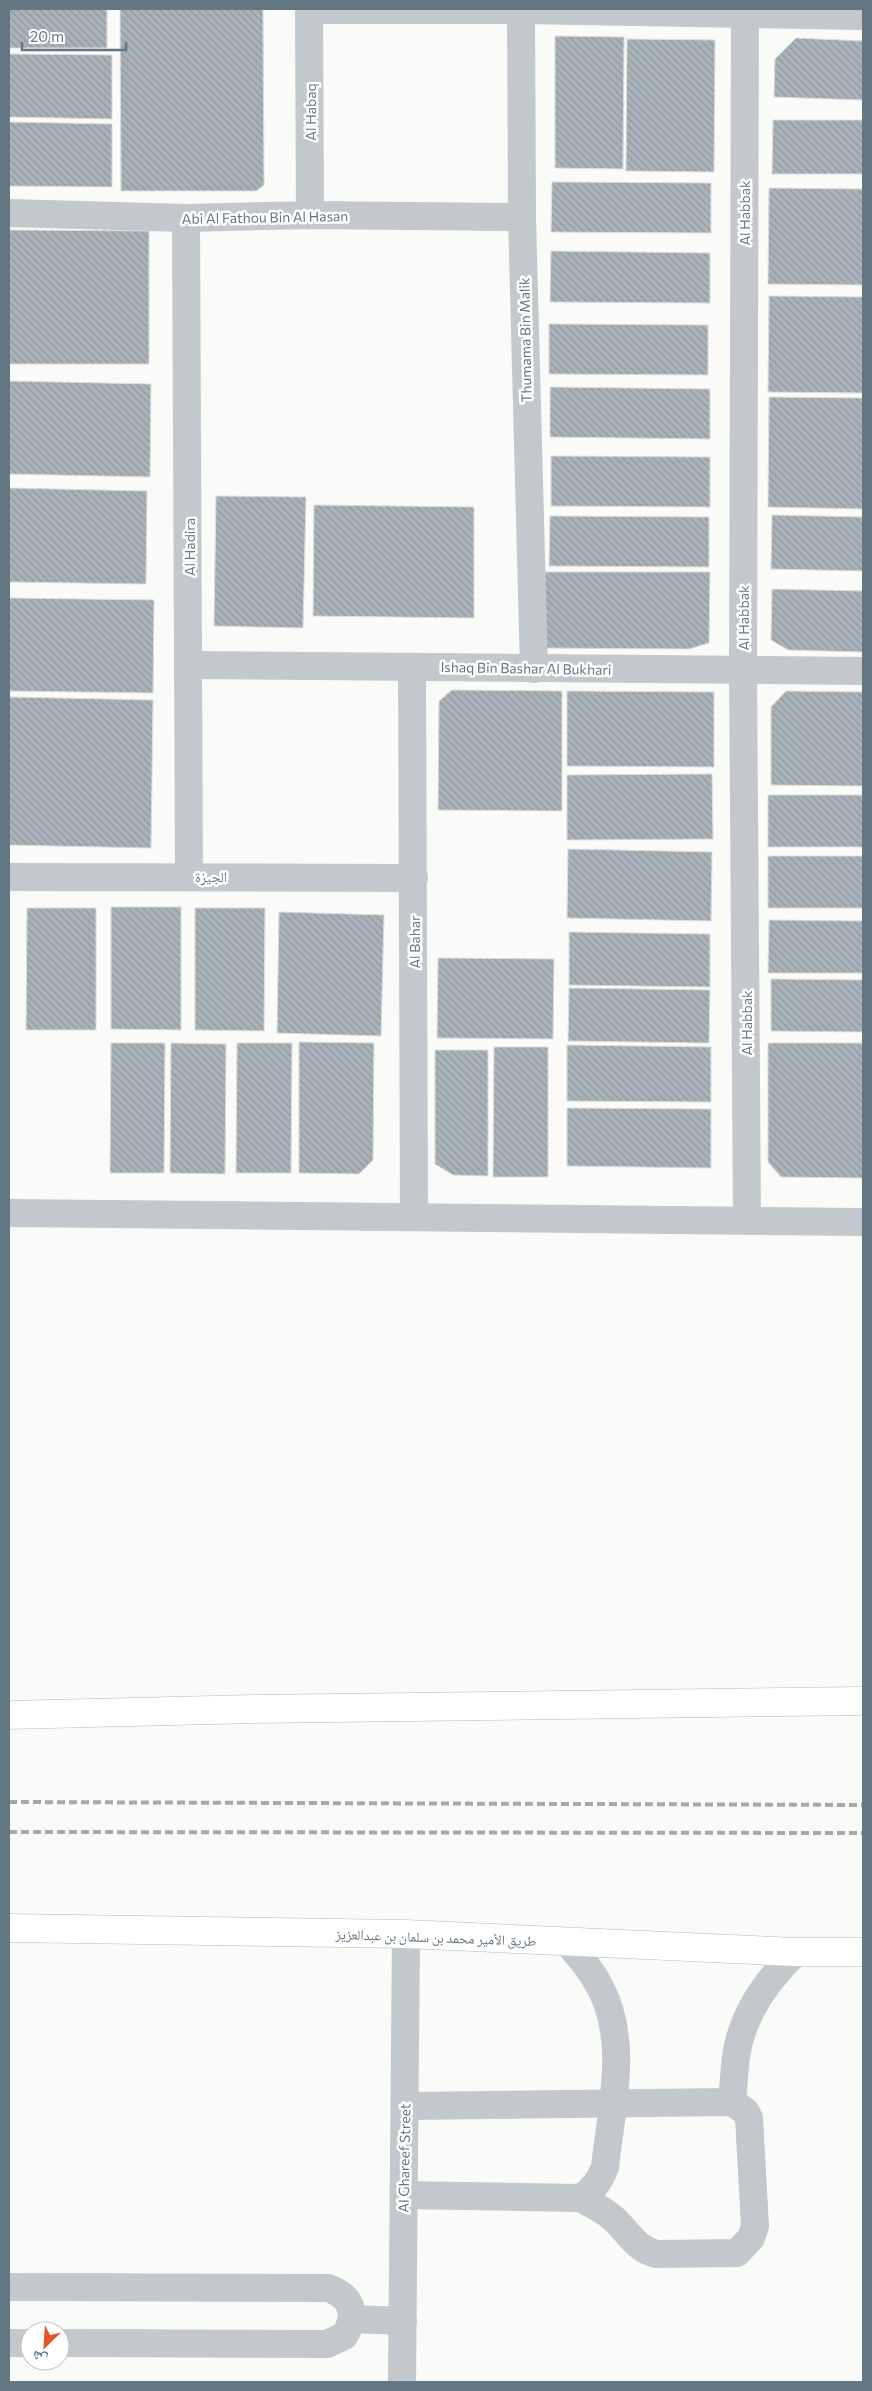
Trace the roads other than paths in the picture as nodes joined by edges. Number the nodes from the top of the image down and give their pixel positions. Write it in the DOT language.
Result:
graph roads {
  1 [pos="310,9"];
  2 [pos="522,10"];
  3 [pos="745,16"];
  4 [pos="863,16"];
  5 [pos="9,214"];
  6 [pos="310,215"];
  7 [pos="522,217"];
  8 [pos="186,218"];
  9 [pos="189,665"];
  10 [pos="412,667"];
  11 [pos="534,669"];
  12 [pos="743,670"];
  13 [pos="863,671"];
  14 [pos="189,876"];
  15 [pos="9,877"];
  16 [pos="414,878"];
  17 [pos="9,1213"];
  18 [pos="414,1216"];
  19 [pos="747,1220"];
  20 [pos="863,1222"];
  21 [pos="863,1701"];
  22 [pos="9,1715"];
  23 [pos="9,1928"];
  24 [pos="406,1934"];
  25 [pos="567,1942"];
  26 [pos="796,1952"];
  27 [pos="863,1952"];
  28 [pos="732,2102"];
  29 [pos="612,2103"];
  30 [pos="405,2106"];
  31 [pos="404,2195"];
  32 [pos="580,2198"];
  33 [pos="9,2287"];
  34 [pos="352,2319"];
  35 [pos="403,2321"];
  36 [pos="70,2343"];
  37 [pos="402,2382"];
  1 -- 2 [label="street"];
  1 -- 6 [label="street, Al Habaq"];
  2 -- 3 [label="street"];
  2 -- 7 [label="street, Thumama Bin Malik"];
  3 -- 4 [label="street"];
  3 -- 12 [label="street, Al Habbak"];
  5 -- 8 [label="street, Abi Al Fathou Bin Al Hasan"];
  6 -- 7 [label="street, Abi Al Fathou Bin Al Hasan"];
  6 -- 8 [label="street, Abi Al Fathou Bin Al Hasan"];
  7 -- 11 [label="street, Thumama Bin Malik"];
  8 -- 9 [label="street, Al Hadira"];
  9 -- 10 [label="street, Ishaq Bin Bashar Al Bukhari"];
  9 -- 14 [label="street, Al Hadira"];
  10 -- 11 [label="street, Ishaq Bin Bashar Al Bukhari"];
  10 -- 16 [label="street, Al Bahar"];
  11 -- 12 [label="street, Ishaq Bin Bashar Al Bukhari"];
  12 -- 13 [label="street, Ishaq Bin Bashar Al Bukhari"];
  12 -- 19 [label="street, Al Habbak"];
  14 -- 15 [label="street, الجيزة"];
  14 -- 16 [label="street, الجيزة"];
  16 -- 18 [label="street, Al Bahar"];
  17 -- 18 [label="street"];
  18 -- 19 [label="street"];
  19 -- 20 [label="street"];
  21 -- 22 [label="main road"];
  23 -- 24 [label="main road, طريق الأمير محمد بن سلمان بن عبدالعزيز"];
  24 -- 25 [label="main road, طريق الأمير محمد بن سلمان بن عبدالعزيز"];
  24 -- 30 [label="street, Al Ghareef Street"];
  25 -- 26 [label="main road, طريق الأمير محمد بن سلمان بن عبدالعزيز"];
  25 -- 29 [label="street"];
  26 -- 27 [label="main road, طريق الأمير محمد بن سلمان بن عبدالعزيز"];
  26 -- 28 [label="street"];
  28 -- 29 [label="street"];
  28 -- 32 [label="street"];
  29 -- 30 [label="street"];
  29 -- 32 [label="street"];
  30 -- 31 [label="street, Al Ghareef Street"];
  31 -- 32 [label="street"];
  31 -- 35 [label="street, Al Ghareef Street"];
  33 -- 34 [label="street"];
  34 -- 35 [label="street"];
  34 -- 36 [label="street"];
  35 -- 37 [label="street, Al Ghareef Street"];
}
